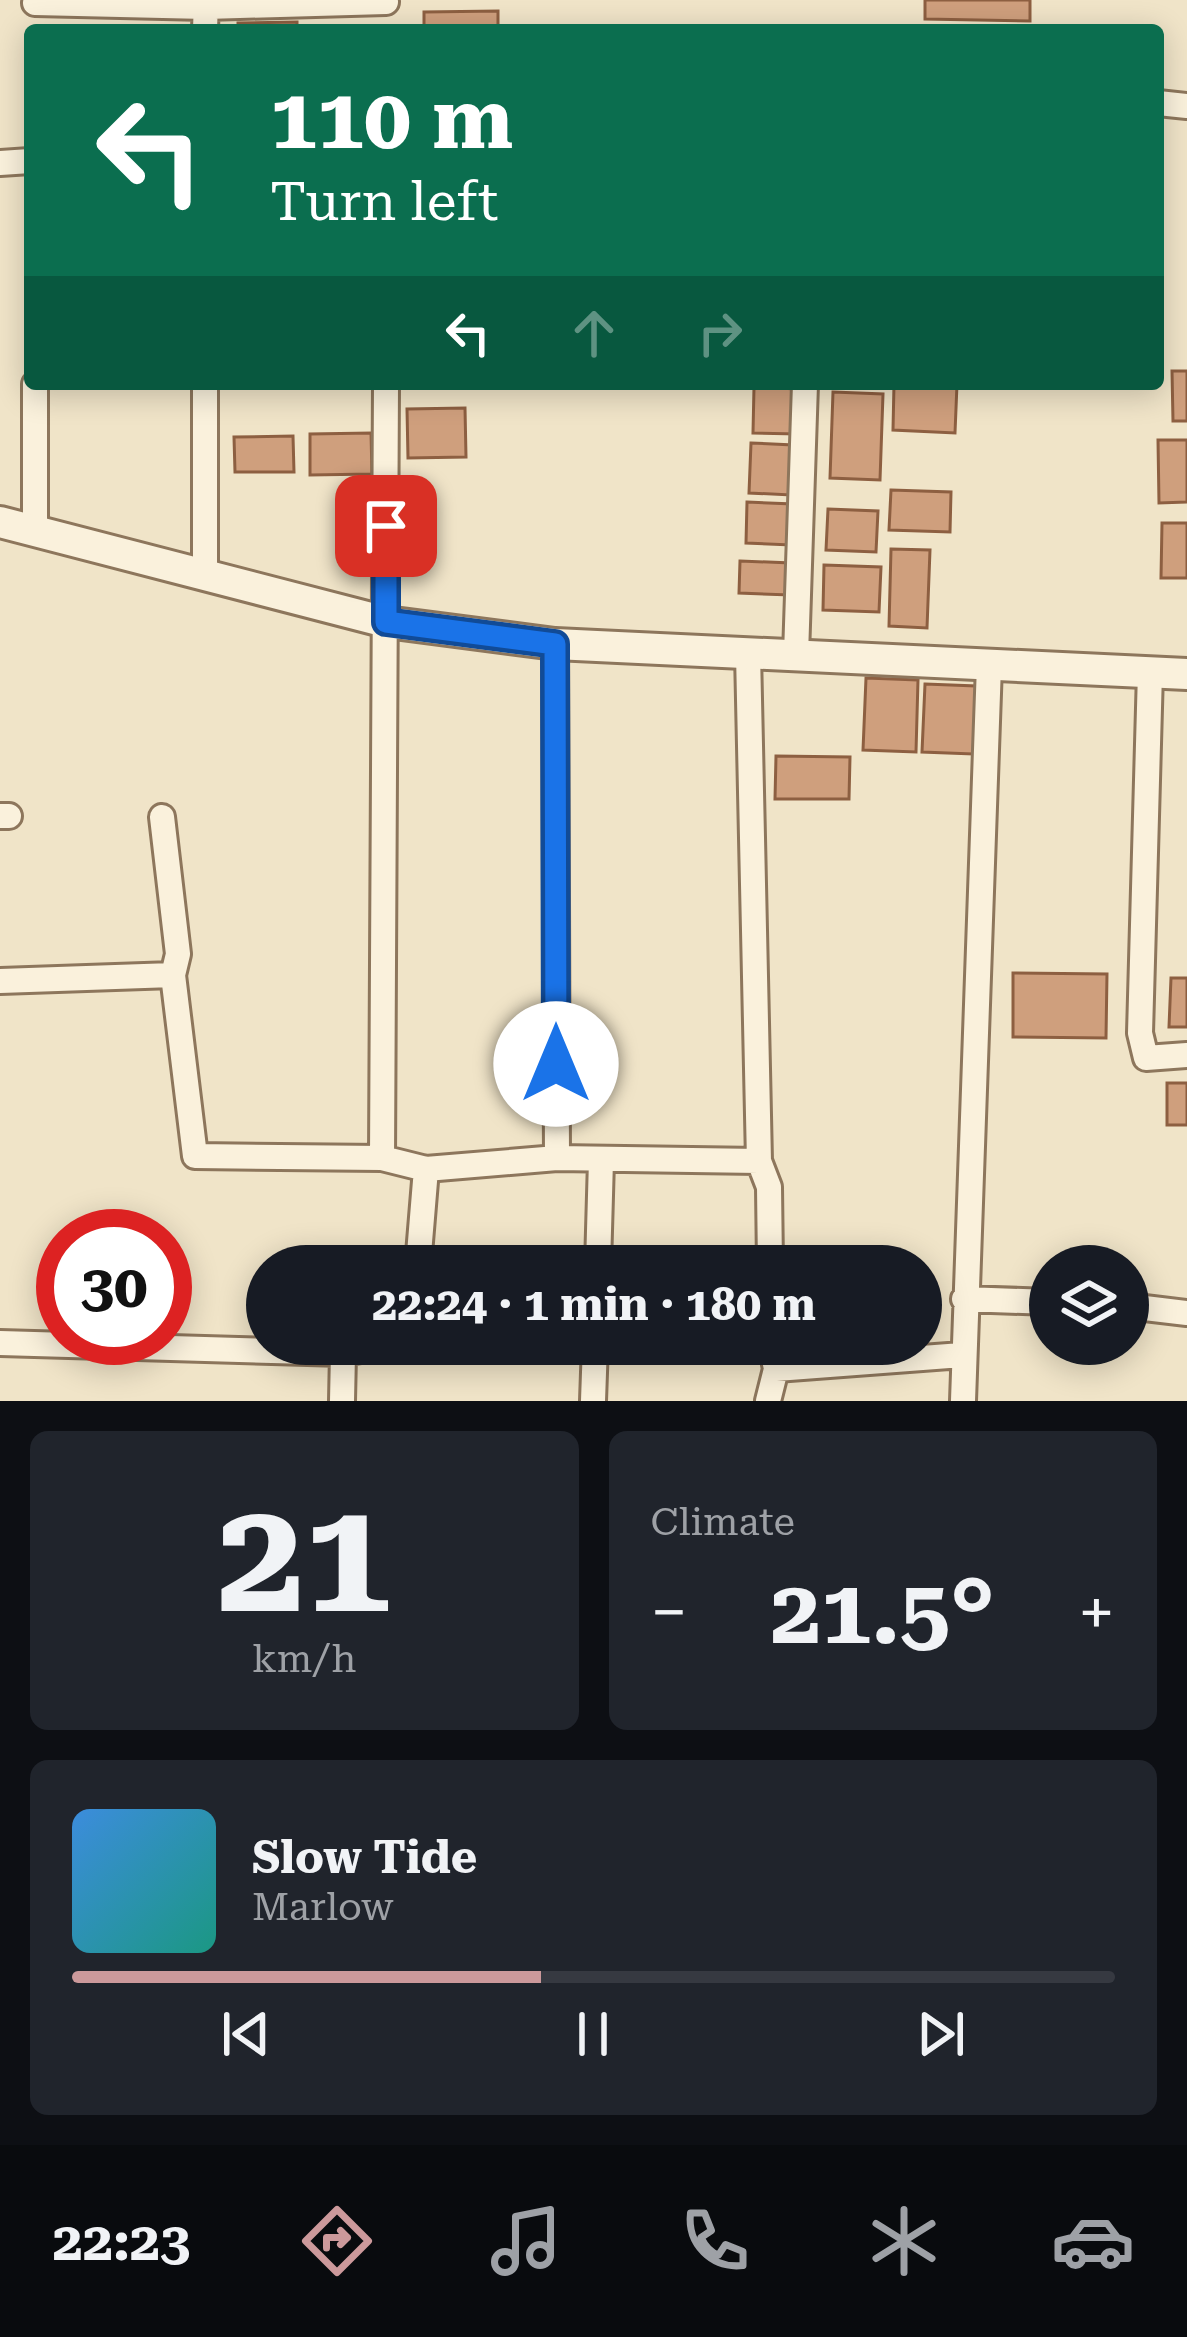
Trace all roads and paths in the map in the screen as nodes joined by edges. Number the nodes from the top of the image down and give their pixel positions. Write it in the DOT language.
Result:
graph roads {
  1 [pos="35,1"];
  2 [pos="386,1"];
  3 [pos="206,12"];
  4 [pos="35,390"];
  5 [pos="205,390"];
  6 [pos="386,390"];
  7 [pos="805,390"];
  8 [pos="0,522"];
  9 [pos="34,532"];
  10 [pos="205,576"];
  11 [pos="386,622"];
  12 [pos="555,644"];
  13 [pos="748,653"];
  14 [pos="796,656"];
  15 [pos="989,665"];
  16 [pos="1150,672"];
  17 [pos="1187,674"];
  18 [pos="162,817"];
  19 [pos="173,975"];
  20 [pos="0,981"];
  21 [pos="1187,1055"];
  22 [pos="382,1158"];
  23 [pos="557,1158"];
  24 [pos="601,1160"];
  25 [pos="759,1161"];
  26 [pos="427,1169"];
  27 [pos="420,1245"];
  28 [pos="599,1245"];
  29 [pos="770,1245"];
  30 [pos="964,1299"];
  31 [pos="1029,1301"];
  32 [pos="1149,1308"];
  33 [pos="1187,1313"];
  34 [pos="0,1343"];
  35 [pos="246,1350"];
  36 [pos="942,1355"];
  37 [pos="962,1355"];
  38 [pos="343,1365"];
  39 [pos="594,1365"];
  40 [pos="773,1365"];
  41 [pos="341,1401"];
  42 [pos="593,1401"];
  43 [pos="767,1401"];
  44 [pos="962,1401"];
  1 -- 3 [label="street"];
  2 -- 3 [label="street"];
  4 -- 9 [label="street"];
  5 -- 10 [label="street"];
  6 -- 11 [label="street"];
  7 -- 14 [label="street"];
  8 -- 9 [label="street"];
  9 -- 10 [label="street"];
  10 -- 11 [label="street"];
  11 -- 12 [label="street"];
  11 -- 22 [label="street"];
  12 -- 13 [label="street"];
  12 -- 23 [label="street"];
  13 -- 14 [label="street"];
  13 -- 25 [label="street"];
  14 -- 15 [label="street"];
  15 -- 16 [label="street"];
  15 -- 30 [label="street"];
  16 -- 17 [label="street"];
  16 -- 21 [label="street"];
  18 -- 19 [label="street"];
  19 -- 20 [label="street"];
  19 -- 22 [label="street"];
  22 -- 26 [label="street"];
  23 -- 24 [label="street"];
  23 -- 26 [label="street"];
  24 -- 25 [label="street"];
  24 -- 28 [label="street"];
  25 -- 29 [label="street"];
  26 -- 27 [label="street"];
  30 -- 31 [label="street"];
  30 -- 37 [label="street"];
  32 -- 33 [label="street"];
  34 -- 35 [label="street"];
  36 -- 37 [label="street"];
  37 -- 44 [label="street"];
  38 -- 41 [label="street"];
  39 -- 42 [label="street"];
  40 -- 43 [label="street"];
}
